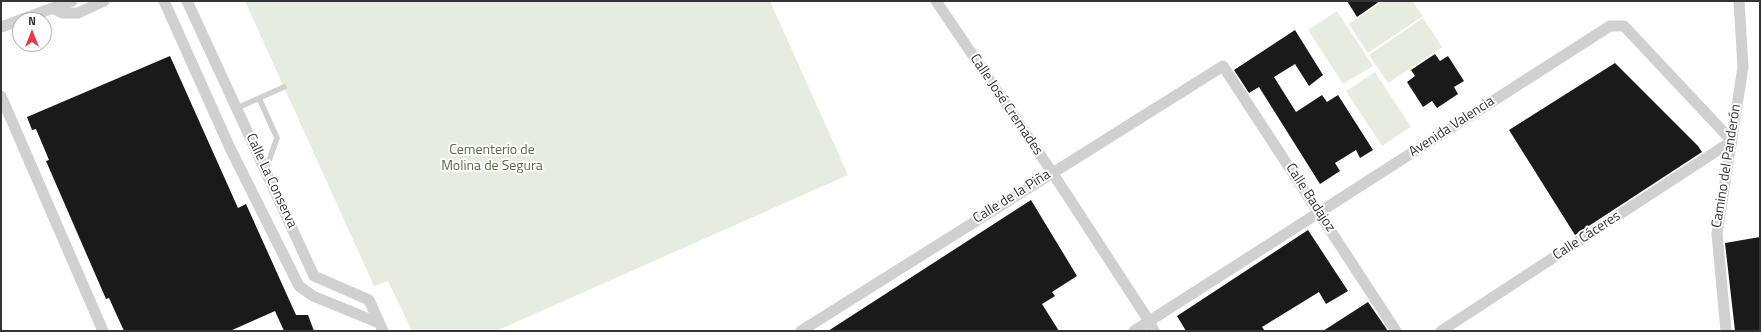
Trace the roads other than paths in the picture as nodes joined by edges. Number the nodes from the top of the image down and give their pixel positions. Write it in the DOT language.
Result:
graph roads {
  1 [pos="72,1"];
  2 [pos="104,1"];
  3 [pos="164,1"];
  4 [pos="187,1"];
  5 [pos="936,1"];
  6 [pos="1739,1"];
  7 [pos="53,8"];
  8 [pos="42,12"];
  9 [pos="12,23"];
  10 [pos="1,27"];
  11 [pos="1223,66"];
  12 [pos="284,87"];
  13 [pos="1,96"];
  14 [pos="259,98"];
  15 [pos="237,108"];
  16 [pos="1732,141"];
  17 [pos="266,170"];
  18 [pos="1052,172"];
  19 [pos="1318,212"];
  20 [pos="1152,326"];
  21 [pos="381,327"];
  22 [pos="103,331"];
  23 [pos="801,331"];
  24 [pos="1134,331"];
  25 [pos="1396,331"];
  26 [pos="1441,331"];
  27 [pos="1726,331"];
  1 -- 7 [label="street"];
  2 -- 7 [label="street"];
  3 -- 21 [label="street"];
  4 -- 15 [label="street, Calle La Conserva"];
  5 -- 18 [label="street, Calle José Cremades"];
  6 -- 16 [label="street, Camino del Panderón"];
  7 -- 8 [label="street"];
  9 -- 10 [label="street"];
  11 -- 18 [label="street, Calle de la Piña"];
  11 -- 19 [label="street, Calle Badajoz"];
  12 -- 14 [label="lane"];
  13 -- 22 [label="street"];
  14 -- 15 [label="lane"];
  14 -- 17 [label="lane"];
  15 -- 17 [label="street, Calle La Conserva"];
  16 -- 19 [label="street, Avenida Valencia"];
  16 -- 26 [label="street, Calle Cáceres"];
  16 -- 27 [label="street, Camino del Panderón"];
  17 -- 21 [label="street, Calle La Conserva"];
  18 -- 20 [label="street, Calle José Cremades"];
  18 -- 23 [label="street, Calle de la Piña"];
  19 -- 20 [label="street, Avenida Valencia"];
  19 -- 25 [label="street, Calle Badajoz"];
  20 -- 24 [label="street, Avenida Valencia"];
}
